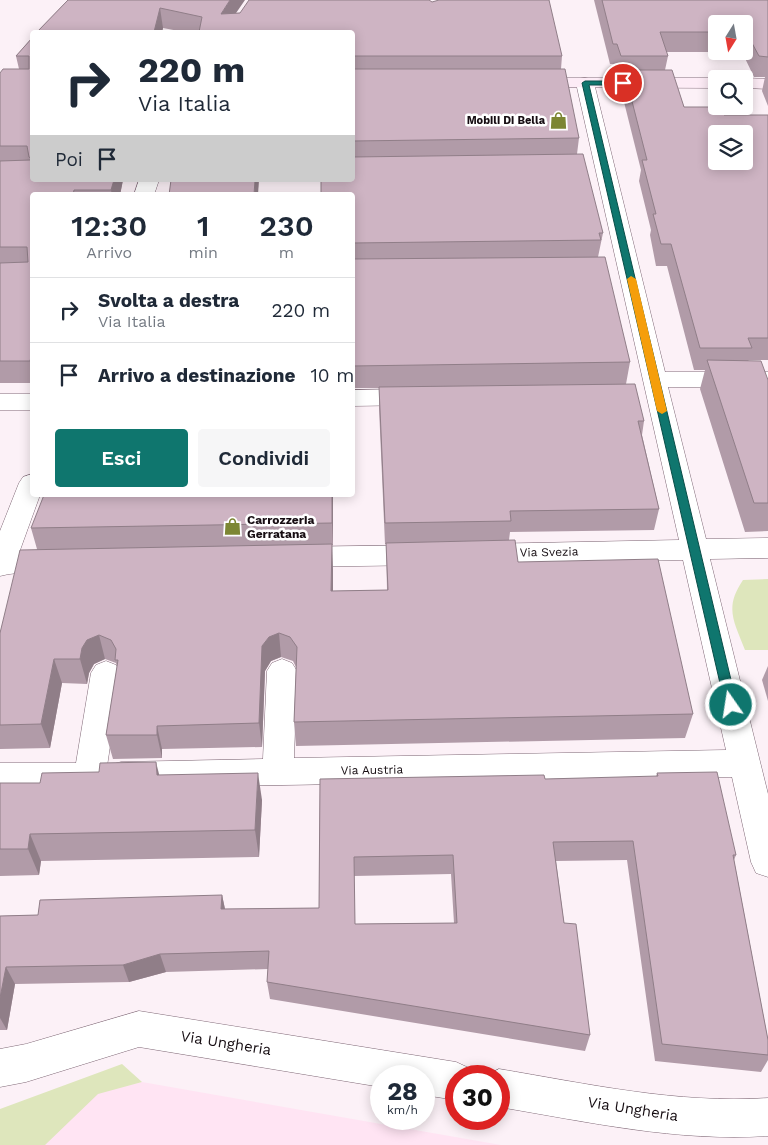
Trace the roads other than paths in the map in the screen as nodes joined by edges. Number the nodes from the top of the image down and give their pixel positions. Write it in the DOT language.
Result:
graph roads {
  1 [pos="517,83"];
  2 [pos="585,83"];
  3 [pos="708,83"];
  4 [pos="753,84"];
  5 [pos="768,84"];
  6 [pos="768,380"];
  7 [pos="650,389"];
  8 [pos="441,397"];
  9 [pos="355,398"];
  10 [pos="0,402"];
  11 [pos="30,402"];
  12 [pos="30,488"];
  13 [pos="768,548"];
  14 [pos="694,550"];
  15 [pos="269,558"];
  16 [pos="80,561"];
  17 [pos="0,564"];
  18 [pos="282,670"];
  19 [pos="106,673"];
  20 [pos="745,763"];
  21 [pos="278,772"];
  22 [pos="90,776"];
  23 [pos="0,777"];
  24 [pos="768,862"];
  25 [pos="0,1068"];
  26 [pos="445,1079"];
  27 [pos="510,1090"];
  28 [pos="768,1117"];
  1 -- 2 [label="street"];
  2 -- 3 [label="street"];
  2 -- 7 [label="street"];
  4 -- 5 [label="street"];
  6 -- 7 [label="street"];
  7 -- 14 [label="street"];
  8 -- 9 [label="street"];
  10 -- 11 [label="street"];
  12 -- 17 [label="street"];
  13 -- 14 [label="street, Via Svezia"];
  14 -- 15 [label="street, Via Svezia"];
  14 -- 20 [label="street"];
  16 -- 17 [label="street"];
  18 -- 21 [label="street"];
  19 -- 22 [label="street"];
  20 -- 21 [label="street, Via Austria"];
  20 -- 24 [label="street"];
  21 -- 22 [label="street, Via Austria"];
  22 -- 23 [label="street, Via Austria"];
  25 -- 26 [label="street, Via Ungheria"];
  27 -- 28 [label="street, Via Ungheria"];
}
